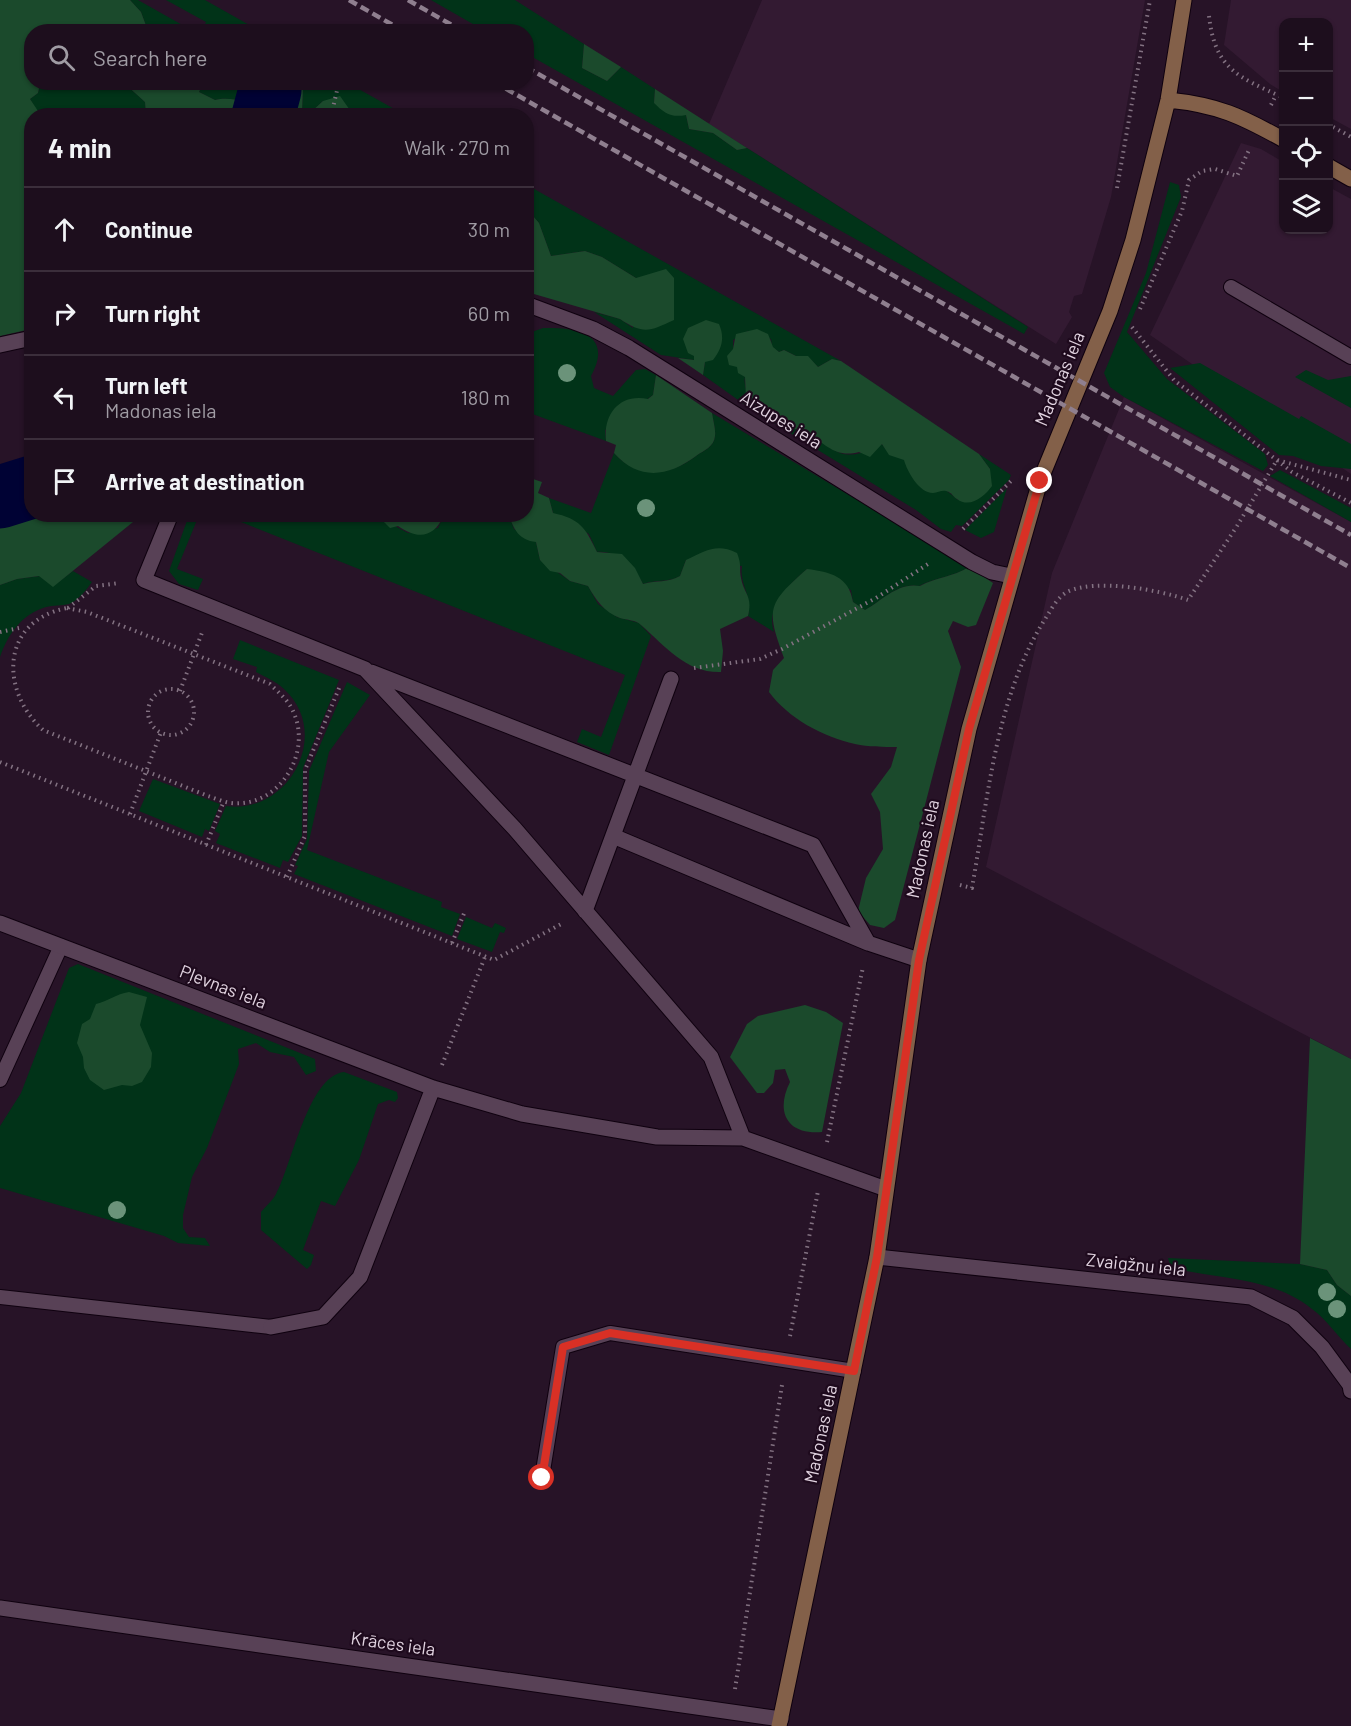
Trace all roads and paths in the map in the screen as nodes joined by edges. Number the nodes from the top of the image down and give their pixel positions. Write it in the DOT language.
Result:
graph roads {
  1 [pos="1150,0"];
  2 [pos="1184,0"];
  3 [pos="1209,6"];
  4 [pos="337,90"];
  5 [pos="1276,95"];
  6 [pos="1279,96"];
  7 [pos="1168,100"];
  8 [pos="333,108"];
  9 [pos="1332,126"];
  10 [pos="1260,127"];
  11 [pos="1279,137"];
  12 [pos="1351,137"];
  13 [pos="1333,168"];
  14 [pos="1351,179"];
  15 [pos="1116,196"];
  16 [pos="1232,287"];
  17 [pos="534,310"];
  18 [pos="24,340"];
  19 [pos="0,345"];
  20 [pos="1351,357"];
  21 [pos="1277,460"];
  22 [pos="1351,480"];
  23 [pos="1015,486"];
  24 [pos="1351,503"];
  25 [pos="168,522"];
  26 [pos="966,537"];
  27 [pos="950,548"];
  28 [pos="1011,576"];
  29 [pos="144,580"];
  30 [pos="211,607"];
  31 [pos="67,608"];
  32 [pos="23,627"];
  33 [pos="0,632"];
  34 [pos="12,640"];
  35 [pos="194,654"];
  36 [pos="350,663"];
  37 [pos="365,669"];
  38 [pos="670,679"];
  39 [pos="180,691"];
  40 [pos="24,719"];
  41 [pos="161,732"];
  42 [pos="0,762"];
  43 [pos="146,771"];
  44 [pos="634,777"];
  45 [pos="224,801"];
  46 [pos="130,814"];
  47 [pos="613,836"];
  48 [pos="206,845"];
  49 [pos="287,878"];
  50 [pos="936,879"];
  51 [pos="465,911"];
  52 [pos="585,911"];
  53 [pos="0,923"];
  54 [pos="868,943"];
  55 [pos="452,944"];
  56 [pos="61,946"];
  57 [pos="485,957"];
  58 [pos="919,960"];
  59 [pos="0,1080"];
  60 [pos="433,1088"];
  61 [pos="742,1138"];
  62 [pos="886,1188"];
  63 [pos="877,1257"];
  64 [pos="0,1297"];
  65 [pos="271,1327"];
  66 [pos="786,1359"];
  67 [pos="854,1371"];
  68 [pos="1351,1385"];
  69 [pos="1351,1390"];
  70 [pos="542,1478"];
  71 [pos="0,1608"];
  72 [pos="731,1712"];
  73 [pos="780,1722"];
  1 -- 15 [label="path"];
  2 -- 7 [label="main road, Madonas iela"];
  3 -- 5 [label="path"];
  4 -- 8 [label="path"];
  5 -- 6 [label="path"];
  5 -- 10 [label="path"];
  7 -- 10 [label="main road"];
  7 -- 28 [label="main road, Madonas iela"];
  9 -- 12 [label="path"];
  10 -- 11 [label="main road"];
  10 -- 21 [label="path"];
  13 -- 14 [label="main road"];
  16 -- 20 [label="lane"];
  17 -- 27 [label="street, Aizupes iela"];
  18 -- 19 [label="street"];
  21 -- 22 [label="path"];
  21 -- 24 [label="path"];
  21 -- 50 [label="path"];
  23 -- 26 [label="path"];
  25 -- 29 [label="street"];
  27 -- 28 [label="street, Aizupes iela"];
  27 -- 38 [label="path"];
  28 -- 50 [label="main road, Madonas iela"];
  29 -- 30 [label="street"];
  29 -- 31 [label="path"];
  30 -- 35 [label="path"];
  30 -- 36 [label="street"];
  31 -- 32 [label="path"];
  31 -- 35 [label="path"];
  32 -- 33 [label="path"];
  32 -- 34 [label="path"];
  35 -- 39 [label="path"];
  35 -- 45 [label="path"];
  36 -- 37 [label="street"];
  36 -- 49 [label="path"];
  37 -- 44 [label="street"];
  37 -- 52 [label="street"];
  38 -- 44 [label="street"];
  39 -- 41 [label="path"];
  39 -- 41 [label="path"];
  40 -- 43 [label="path"];
  41 -- 43 [label="path"];
  42 -- 46 [label="path"];
  43 -- 45 [label="path"];
  43 -- 46 [label="path"];
  44 -- 47 [label="street"];
  44 -- 54 [label="street"];
  45 -- 48 [label="path"];
  46 -- 48 [label="path"];
  47 -- 52 [label="street"];
  47 -- 54 [label="street"];
  48 -- 49 [label="path"];
  49 -- 55 [label="path"];
  50 -- 58 [label="main road, Madonas iela"];
  51 -- 55 [label="path"];
  52 -- 57 [label="path"];
  52 -- 61 [label="street"];
  53 -- 56 [label="street, Pļevnas iela"];
  54 -- 58 [label="street"];
  55 -- 57 [label="path"];
  56 -- 59 [label="lane"];
  56 -- 60 [label="street, Pļevnas iela"];
  57 -- 60 [label="path"];
  58 -- 62 [label="main road, Madonas iela"];
  60 -- 61 [label="street, Pļevnas iela"];
  60 -- 65 [label="street"];
  61 -- 62 [label="street, Pļevnas iela"];
  62 -- 63 [label="main road, Madonas iela"];
  63 -- 67 [label="main road, Madonas iela"];
  63 -- 68 [label="street, Zvaigžņu iela"];
  64 -- 65 [label="lane"];
  66 -- 67 [label="lane"];
  66 -- 70 [label="lane"];
  66 -- 72 [label="path"];
  67 -- 73 [label="main road, Madonas iela"];
  68 -- 69 [label="street, Zvaigžņu iela"];
  71 -- 72 [label="street, Krāces iela"];
  72 -- 73 [label="street, Krāces iela"];
}
